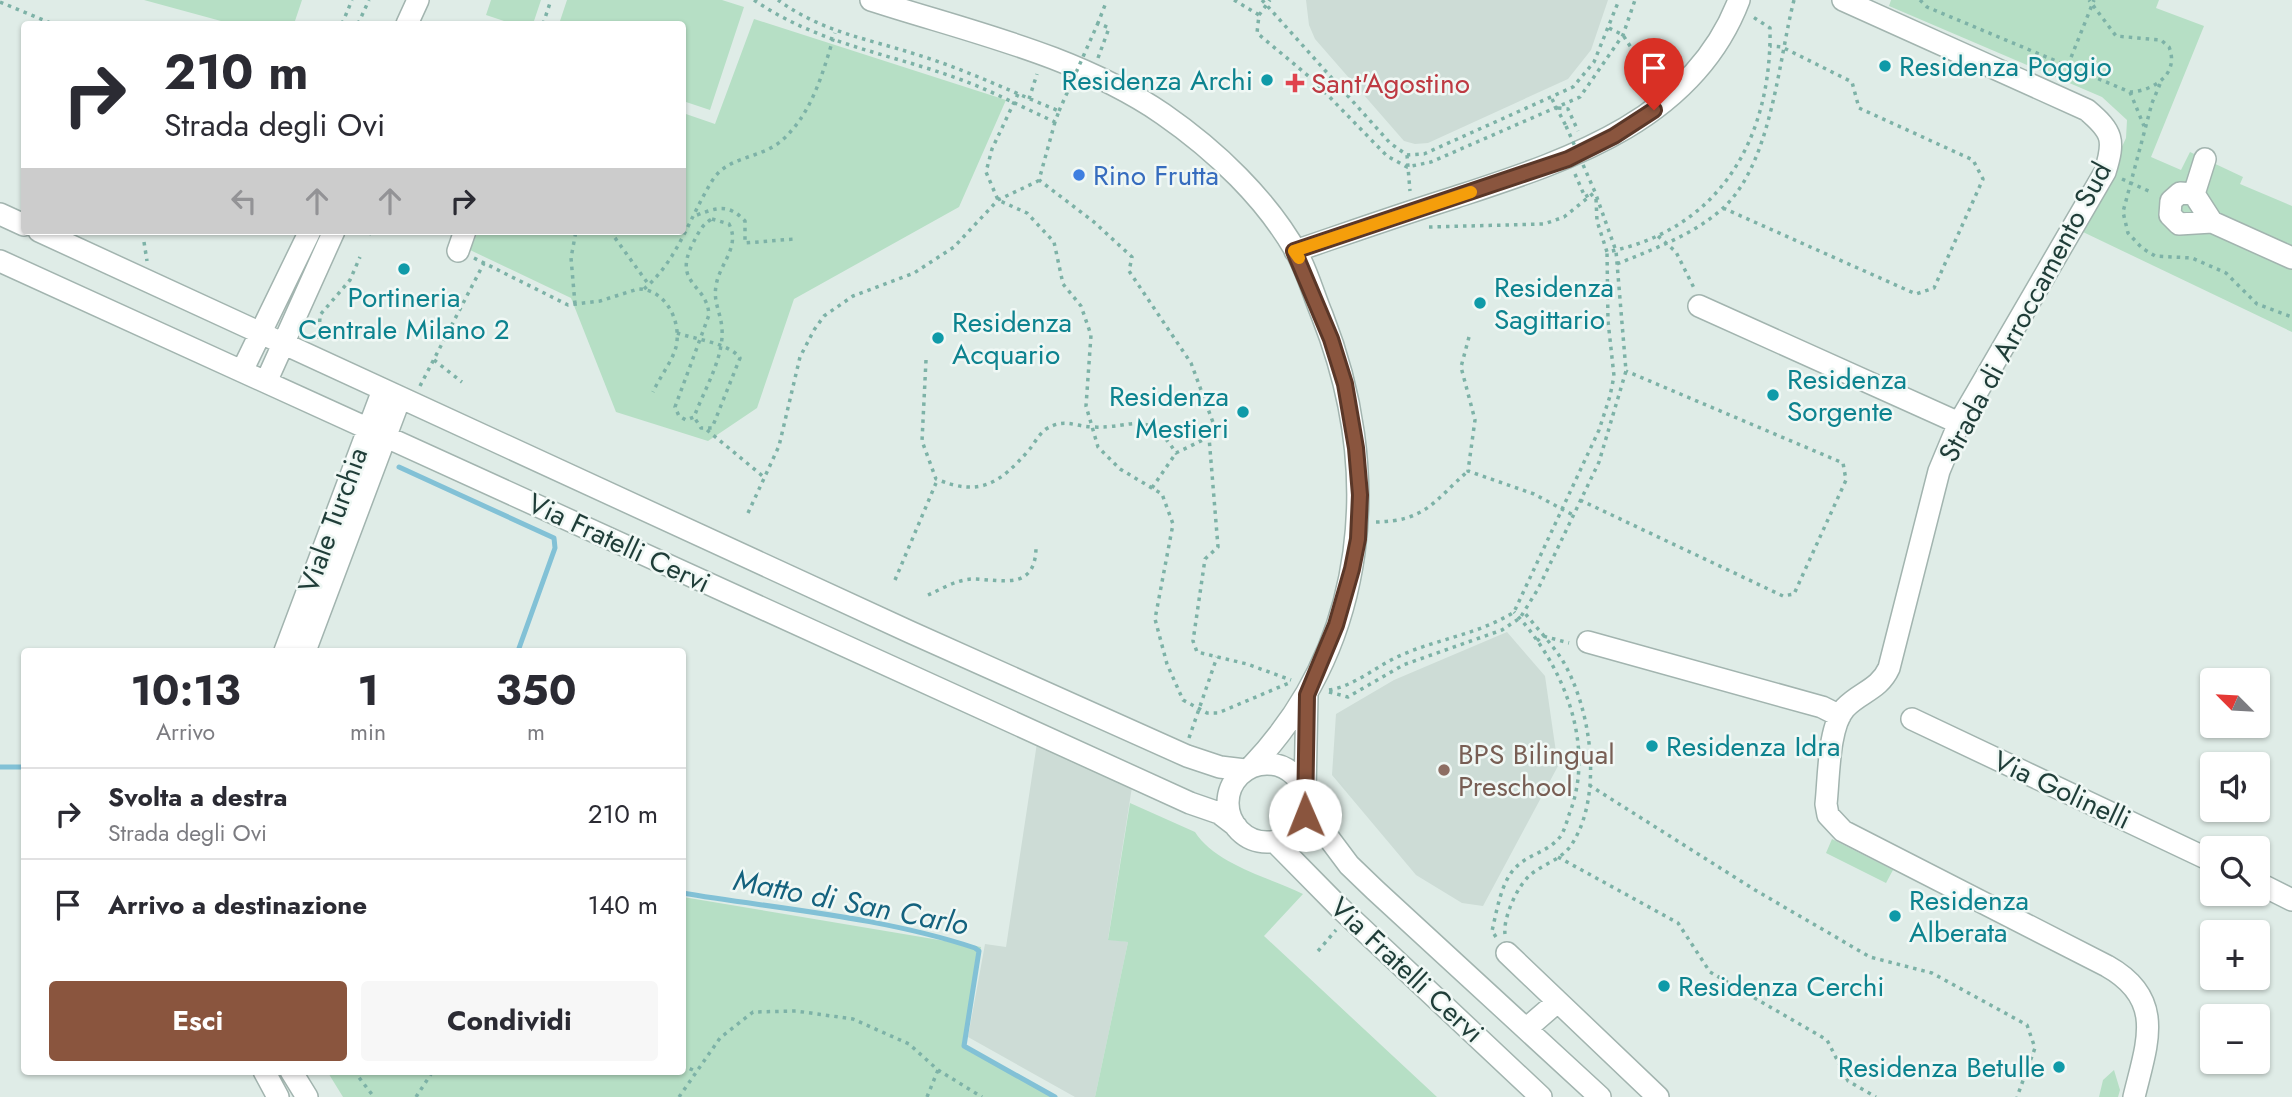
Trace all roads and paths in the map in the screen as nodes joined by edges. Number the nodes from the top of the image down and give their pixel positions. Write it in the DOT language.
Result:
graph roads {
  1 [pos="352,0"];
  2 [pos="369,0"];
  3 [pos="418,0"];
  4 [pos="551,0"];
  5 [pos="754,0"];
  6 [pos="778,0"];
  7 [pos="871,0"];
  8 [pos="1234,0"];
  9 [pos="1262,0"];
  10 [pos="1619,0"];
  11 [pos="1635,0"];
  12 [pos="1794,0"];
  13 [pos="1843,0"];
  14 [pos="1920,0"];
  15 [pos="2089,0"];
  16 [pos="2095,0"];
  17 [pos="1269,1"];
  18 [pos="0,2"];
  19 [pos="1738,3"];
  20 [pos="1105,5"];
  21 [pos="2092,6"];
  22 [pos="1259,15"];
  23 [pos="46,21"];
  24 [pos="343,21"];
  25 [pos="359,21"];
  26 [pos="408,21"];
  27 [pos="543,21"];
  28 [pos="1098,23"];
  29 [pos="1609,28"];
  30 [pos="835,33"];
  31 [pos="1623,35"];
  32 [pos="832,41"];
  33 [pos="1770,46"];
  34 [pos="1782,47"];
  35 [pos="1044,55"];
  36 [pos="2068,65"];
  37 [pos="1092,73"];
  38 [pos="2130,92"];
  39 [pos="1018,94"];
  40 [pos="1029,99"];
  41 [pos="1552,99"];
  42 [pos="1665,101"];
  43 [pos="1013,103"];
  44 [pos="1556,107"];
  45 [pos="1059,111"];
  46 [pos="1055,122"];
  47 [pos="2145,128"];
  48 [pos="1588,150"];
  49 [pos="1406,155"];
  50 [pos="1568,159"];
  51 [pos="2205,159"];
  52 [pos="1407,167"];
  53 [pos="2105,172"];
  54 [pos="1039,180"];
  55 [pos="1595,192"];
  56 [pos="2194,194"];
  57 [pos="998,200"];
  58 [pos="2171,201"];
  59 [pos="1723,208"];
  60 [pos="1412,211"];
  61 [pos="0,214"];
  62 [pos="695,216"];
  63 [pos="2212,222"];
  64 [pos="21,224"];
  65 [pos="1451,227"];
  66 [pos="686,232"];
  67 [pos="48,235"];
  68 [pos="308,235"];
  69 [pos="332,235"];
  70 [pos="575,235"];
  71 [pos="614,235"];
  72 [pos="684,235"];
  73 [pos="1658,236"];
  74 [pos="794,239"];
  75 [pos="462,241"];
  76 [pos="1666,243"];
  77 [pos="1616,250"];
  78 [pos="1294,251"];
  79 [pos="1607,252"];
  80 [pos="360,257"];
  81 [pos="2292,258"];
  82 [pos="0,261"];
  83 [pos="484,263"];
  84 [pos="1617,264"];
  85 [pos="649,285"];
  86 [pos="644,289"];
  87 [pos="575,304"];
  88 [pos="1699,306"];
  89 [pos="262,332"];
  90 [pos="676,332"];
  91 [pos="1469,337"];
  92 [pos="700,341"];
  93 [pos="283,342"];
  94 [pos="324,346"];
  95 [pos="721,347"];
  96 [pos="433,359"];
  97 [pos="926,360"];
  98 [pos="242,371"];
  99 [pos="1626,371"];
  100 [pos="266,382"];
  101 [pos="462,382"];
  102 [pos="400,392"];
  103 [pos="653,392"];
  104 [pos="694,417"];
  105 [pos="1959,423"];
  106 [pos="1092,427"];
  107 [pos="706,430"];
  108 [pos="376,432"];
  109 [pos="1209,437"];
  110 [pos="1176,453"];
  111 [pos="1468,471"];
  112 [pos="765,478"];
  113 [pos="936,483"];
  114 [pos="1152,488"];
  115 [pos="1580,500"];
  116 [pos="1561,511"];
  117 [pos="748,513"];
  118 [pos="1573,515"];
  119 [pos="1379,522"];
  120 [pos="1036,544"];
  121 [pos="895,580"];
  122 [pos="928,595"];
  123 [pos="1514,612"];
  124 [pos="1524,612"];
  125 [pos="1520,618"];
  126 [pos="1543,636"];
  127 [pos="1536,641"];
  128 [pos="1588,642"];
  129 [pos="286,648"];
  130 [pos="307,648"];
  131 [pos="1217,657"];
  132 [pos="1303,690"];
  133 [pos="1198,708"];
  134 [pos="1839,718"];
  135 [pos="1912,719"];
  136 [pos="1192,727"];
  137 [pos="1178,737"];
  138 [pos="1197,745"];
  139 [pos="1248,768"];
  140 [pos="1589,785"];
  141 [pos="1314,791"];
  142 [pos="1305,815"];
  143 [pos="1335,815"];
  144 [pos="1236,826"];
  145 [pos="1275,842"];
  146 [pos="2200,856"];
  147 [pos="1558,857"];
  148 [pos="2270,889"];
  149 [pos="2292,900"];
  150 [pos="1507,953"];
  151 [pos="1556,1003"];
  152 [pos="1527,1030"];
  153 [pos="686,1067"];
  154 [pos="938,1070"];
  155 [pos="695,1071"];
  156 [pos="266,1075"];
  157 [pos="293,1075"];
  158 [pos="357,1075"];
  159 [pos="430,1075"];
  160 [pos="278,1097"];
  161 [pos="307,1097"];
  162 [pos="374,1097"];
  163 [pos="416,1097"];
  164 [pos="679,1097"];
  165 [pos="926,1097"];
  166 [pos="982,1097"];
  167 [pos="1541,1097"];
  168 [pos="1600,1097"];
  169 [pos="1657,1097"];
  170 [pos="1876,1097"];
  171 [pos="2017,1097"];
  172 [pos="2134,1097"];
  1 -- 24 [label="path"];
  2 -- 25 [label="path"];
  3 -- 26 [label="street"];
  4 -- 27 [label="path"];
  5 -- 32 [label="path"];
  6 -- 30 [label="path"];
  7 -- 35 [label="street"];
  8 -- 22 [label="path"];
  9 -- 17 [label="path"];
  10 -- 29 [label="path"];
  11 -- 31 [label="path"];
  12 -- 34 [label="path"];
  13 -- 53 [label="street, Strada di Arroccamento Sud"];
  14 -- 36 [label="path"];
  15 -- 21 [label="path"];
  16 -- 21 [label="path"];
  17 -- 22 [label="path"];
  17 -- 49 [label="path"];
  18 -- 23 [label="path"];
  19 -- 33 [label="path"];
  19 -- 42 [label="street"];
  20 -- 28 [label="path"];
  21 -- 36 [label="path"];
  21 -- 38 [label="path"];
  22 -- 52 [label="path"];
  28 -- 37 [label="path"];
  28 -- 45 [label="path, bridge"];
  29 -- 31 [label="path"];
  29 -- 41 [label="path"];
  30 -- 32 [label="path"];
  30 -- 39 [label="path"];
  31 -- 42 [label="path"];
  31 -- 44 [label="path"];
  32 -- 43 [label="path"];
  32 -- 62 [label="path"];
  33 -- 34 [label="path"];
  33 -- 73 [label="path"];
  34 -- 59 [label="path"];
  34 -- 59 [label="path"];
  35 -- 37 [label="street"];
  35 -- 40 [label="path"];
  36 -- 38 [label="path"];
  37 -- 78 [label="street"];
  38 -- 47 [label="path"];
  39 -- 40 [label="path"];
  39 -- 43 [label="path"];
  40 -- 45 [label="path"];
  41 -- 44 [label="path"];
  41 -- 49 [label="path"];
  42 -- 48 [label="street"];
  43 -- 46 [label="path"];
  43 -- 57 [label="path"];
  44 -- 48 [label="path"];
  44 -- 52 [label="path"];
  44 -- 55 [label="path, bridge"];
  45 -- 46 [label="path"];
  46 -- 54 [label="path"];
  48 -- 50 [label="street"];
  49 -- 52 [label="path"];
  50 -- 55 [label="path"];
  50 -- 60 [label="street"];
  51 -- 56 [label="street"];
  52 -- 60 [label="path"];
  53 -- 58 [label="path"];
  53 -- 105 [label="street, Strada di Arroccamento Sud"];
  54 -- 57 [label="path"];
  54 -- 109 [label="path"];
  55 -- 65 [label="path"];
  55 -- 77 [label="path"];
  55 -- 79 [label="path"];
  56 -- 58 [label="street"];
  56 -- 63 [label="street"];
  57 -- 106 [label="path"];
  57 -- 112 [label="path"];
  58 -- 63 [label="street"];
  59 -- 76 [label="path"];
  60 -- 78 [label="street"];
  61 -- 64 [label="street"];
  62 -- 66 [label="path"];
  62 -- 74 [label="path"];
  63 -- 81 [label="street"];
  67 -- 89 [label="street, Via Fratelli Cervi"];
  68 -- 89 [label="street"];
  69 -- 93 [label="street"];
  70 -- 87 [label="path"];
  71 -- 85 [label="path"];
  72 -- 85 [label="path"];
  73 -- 76 [label="path"];
  73 -- 77 [label="path"];
  75 -- 83 [label="path"];
  76 -- 84 [label="path"];
  76 -- 88 [label="path"];
  77 -- 79 [label="path"];
  77 -- 84 [label="path"];
  78 -- 132 [label="street"];
  79 -- 116 [label="path"];
  80 -- 94 [label="path"];
  82 -- 98 [label="street, Via Fratelli Cervi"];
  83 -- 87 [label="path"];
  83 -- 96 [label="path"];
  84 -- 99 [label="path"];
  85 -- 86 [label="path"];
  86 -- 87 [label="path"];
  86 -- 90 [label="path"];
  88 -- 105 [label="street"];
  89 -- 93 [label="street, Via Fratelli Cervi"];
  89 -- 98 [label="street"];
  90 -- 92 [label="path"];
  90 -- 103 [label="path"];
  91 -- 111 [label="path"];
  92 -- 95 [label="path"];
  92 -- 95 [label="path"];
  92 -- 104 [label="path"];
  93 -- 100 [label="street"];
  93 -- 102 [label="street, Via Fratelli Cervi"];
  95 -- 104 [label="path"];
  95 -- 107 [label="path"];
  96 -- 101 [label="path"];
  96 -- 102 [label="path"];
  97 -- 106 [label="path"];
  98 -- 100 [label="street, Via Fratelli Cervi"];
  99 -- 115 [label="path"];
  99 -- 115 [label="path"];
  100 -- 108 [label="street, Via Fratelli Cervi"];
  102 -- 108 [label="street, Viale Turchia"];
  102 -- 139 [label="street, Via Fratelli Cervi"];
  104 -- 107 [label="path"];
  105 -- 134 [label="street, Strada di Arroccamento Sud"];
  106 -- 110 [label="path"];
  106 -- 114 [label="path"];
  107 -- 112 [label="path"];
  108 -- 129 [label="street, Viale Turchia"];
  108 -- 130 [label="street, Viale Turchia"];
  108 -- 144 [label="street, Via Fratelli Cervi"];
  109 -- 110 [label="path"];
  109 -- 131 [label="path"];
  110 -- 114 [label="path"];
  111 -- 116 [label="path"];
  111 -- 119 [label="path"];
  112 -- 117 [label="path"];
  113 -- 121 [label="path"];
  114 -- 133 [label="path"];
  115 -- 118 [label="path"];
  116 -- 118 [label="path"];
  116 -- 123 [label="path"];
  118 -- 124 [label="path"];
  120 -- 122 [label="path"];
  123 -- 125 [label="path"];
  123 -- 132 [label="path"];
  124 -- 125 [label="path"];
  124 -- 126 [label="path"];
  125 -- 127 [label="path"];
  125 -- 132 [label="path"];
  126 -- 127 [label="path"];
  126 -- 128 [label="path"];
  126 -- 140 [label="path"];
  127 -- 150 [label="path"];
  128 -- 134 [label="street"];
  131 -- 132 [label="path"];
  131 -- 133 [label="path"];
  132 -- 133 [label="path"];
  132 -- 139 [label="street"];
  132 -- 141 [label="street"];
  133 -- 136 [label="path"];
  134 -- 172 [label="street"];
  135 -- 146 [label="street, Via Golinelli"];
  137 -- 138 [label="path"];
  139 -- 141 [label="street"];
  139 -- 144 [label="street"];
  140 -- 147 [label="path"];
  140 -- 171 [label="path"];
  141 -- 142 [label="street"];
  141 -- 143 [label="path"];
  142 -- 145 [label="street"];
  142 -- 152 [label="street, Via Fratelli Cervi"];
  144 -- 145 [label="street"];
  145 -- 167 [label="street, Via Fratelli Cervi"];
  147 -- 150 [label="path"];
  147 -- 170 [label="path"];
  148 -- 149 [label="street"];
  150 -- 151 [label="street"];
  151 -- 152 [label="street, Via Fratelli Cervi"];
  151 -- 169 [label="street"];
  152 -- 168 [label="street, Via Fratelli Cervi"];
  153 -- 155 [label="path"];
  154 -- 155 [label="path"];
  154 -- 165 [label="path"];
  154 -- 166 [label="path"];
  155 -- 164 [label="path"];
  156 -- 160 [label="street"];
  157 -- 161 [label="street"];
  158 -- 162 [label="path"];
  159 -- 163 [label="path"];
}
